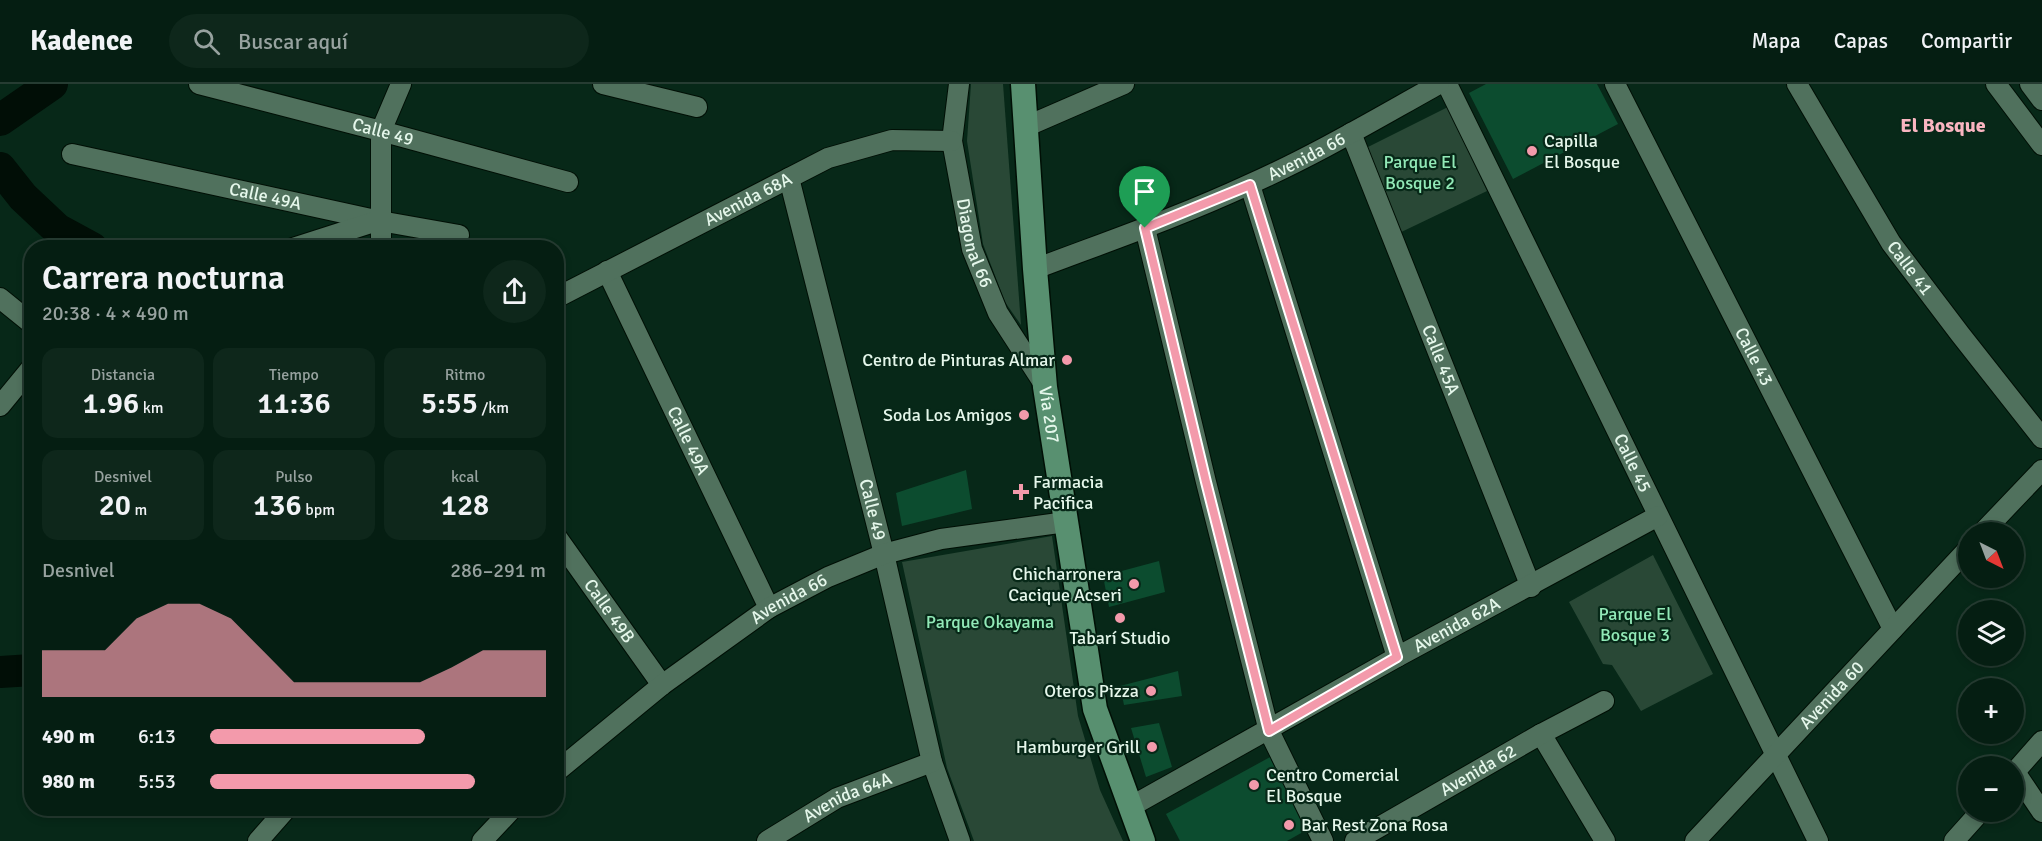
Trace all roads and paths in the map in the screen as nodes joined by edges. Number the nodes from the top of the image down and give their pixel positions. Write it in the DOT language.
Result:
graph roads {
  1 [pos="199,84"];
  2 [pos="401,84"];
  3 [pos="603,84"];
  4 [pos="959,84"];
  5 [pos="1023,84"];
  6 [pos="1124,84"];
  7 [pos="1438,84"];
  8 [pos="1447,84"];
  9 [pos="1615,84"];
  10 [pos="1797,84"];
  11 [pos="1996,84"];
  12 [pos="2030,84"];
  13 [pos="2042,100"];
  14 [pos="697,107"];
  15 [pos="1025,127"];
  16 [pos="381,131"];
  17 [pos="1351,133"];
  18 [pos="951,141"];
  19 [pos="2042,145"];
  20 [pos="72,154"];
  21 [pos="789,178"];
  22 [pos="568,182"];
  23 [pos="1250,185"];
  24 [pos="380,221"];
  25 [pos="1145,228"];
  26 [pos="459,235"];
  27 [pos="319,240"];
  28 [pos="381,240"];
  29 [pos="1035,269"];
  30 [pos="607,271"];
  31 [pos="564,294"];
  32 [pos="0,298"];
  33 [pos="24,318"];
  34 [pos="24,377"];
  35 [pos="1045,387"];
  36 [pos="0,406"];
  37 [pos="2042,438"];
  38 [pos="2042,470"];
  39 [pos="1658,516"];
  40 [pos="1066,522"];
  41 [pos="1993,522"];
  42 [pos="564,553"];
  43 [pos="884,554"];
  44 [pos="1958,560"];
  45 [pos="1531,587"];
  46 [pos="769,608"];
  47 [pos="1893,629"];
  48 [pos="1397,657"];
  49 [pos="662,685"];
  50 [pos="1604,701"];
  51 [pos="1269,731"];
  52 [pos="1541,734"];
  53 [pos="2042,741"];
  54 [pos="1776,754"];
  55 [pos="932,762"];
  56 [pos="2024,762"];
  57 [pos="564,765"];
  58 [pos="2024,787"];
  59 [pos="1130,807"];
  60 [pos="2042,812"];
  61 [pos="280,816"];
  62 [pos="505,816"];
  63 [pos="1971,822"];
  64 [pos="1389,833"];
  65 [pos="258,841"];
  66 [pos="482,841"];
  67 [pos="767,841"];
  68 [pos="960,841"];
  69 [pos="1143,841"];
  70 [pos="1323,841"];
  71 [pos="1355,841"];
  72 [pos="1605,841"];
  73 [pos="1695,841"];
  74 [pos="1818,841"];
  75 [pos="1954,841"];
  1 -- 16 [label="street, Calle 49"];
  2 -- 16 [label="street"];
  3 -- 14 [label="street"];
  4 -- 18 [label="street, Diagonal 66"];
  5 -- 15 [label="main road, Vía 207"];
  6 -- 15 [label="street"];
  7 -- 17 [label="street, Avenida 66"];
  8 -- 39 [label="street, Calle 45"];
  9 -- 47 [label="street, Calle 43"];
  10 -- 37 [label="street, Calle 41"];
  11 -- 19 [label="street"];
  12 -- 13 [label="street"];
  15 -- 29 [label="main road, Vía 207"];
  16 -- 22 [label="street, Calle 49"];
  16 -- 24 [label="street"];
  17 -- 23 [label="street, Avenida 66"];
  17 -- 45 [label="street, Calle 45A"];
  18 -- 21 [label="street, Avenida 68A"];
  18 -- 35 [label="street, Diagonal 66"];
  20 -- 24 [label="street, Calle 49A"];
  21 -- 30 [label="street, Avenida 68A"];
  21 -- 43 [label="street, Calle 49"];
  23 -- 25 [label="street, Avenida 66"];
  23 -- 48 [label="street"];
  24 -- 26 [label="street, Calle 49A"];
  24 -- 27 [label="street"];
  24 -- 28 [label="street"];
  25 -- 29 [label="street, Avenida 66"];
  25 -- 51 [label="street"];
  29 -- 35 [label="main road, Vía 207"];
  30 -- 31 [label="street, Avenida 68A"];
  30 -- 46 [label="street, Calle 49A"];
  32 -- 33 [label="street"];
  34 -- 36 [label="street"];
  35 -- 40 [label="main road, Vía 207"];
  38 -- 41 [label="street"];
  39 -- 45 [label="street, Avenida 62A"];
  39 -- 54 [label="street, Calle 45"];
  40 -- 43 [label="street, Avenida 66"];
  40 -- 59 [label="main road, Vía 207"];
  42 -- 49 [label="street, Calle 49B"];
  43 -- 46 [label="street, Avenida 66"];
  43 -- 55 [label="street, Calle 49"];
  44 -- 47 [label="street, Avenida 60"];
  45 -- 48 [label="street, Avenida 62A"];
  46 -- 49 [label="street, Avenida 66"];
  47 -- 54 [label="street, Avenida 60"];
  48 -- 51 [label="street, Avenida 62A"];
  49 -- 57 [label="street, Avenida 66"];
  50 -- 52 [label="street, Avenida 62"];
  51 -- 59 [label="street, Avenida 62A"];
  51 -- 70 [label="street"];
  52 -- 64 [label="street, Avenida 62"];
  52 -- 72 [label="street"];
  53 -- 56 [label="street"];
  54 -- 73 [label="street, Avenida 60"];
  54 -- 74 [label="street, Calle 45"];
  55 -- 67 [label="street, Avenida 64A"];
  55 -- 68 [label="street, Calle 49"];
  58 -- 60 [label="street"];
  59 -- 69 [label="main road, Vía 207"];
  61 -- 65 [label="street"];
  62 -- 66 [label="street"];
  63 -- 75 [label="street"];
  64 -- 71 [label="street, Avenida 62"];
}
